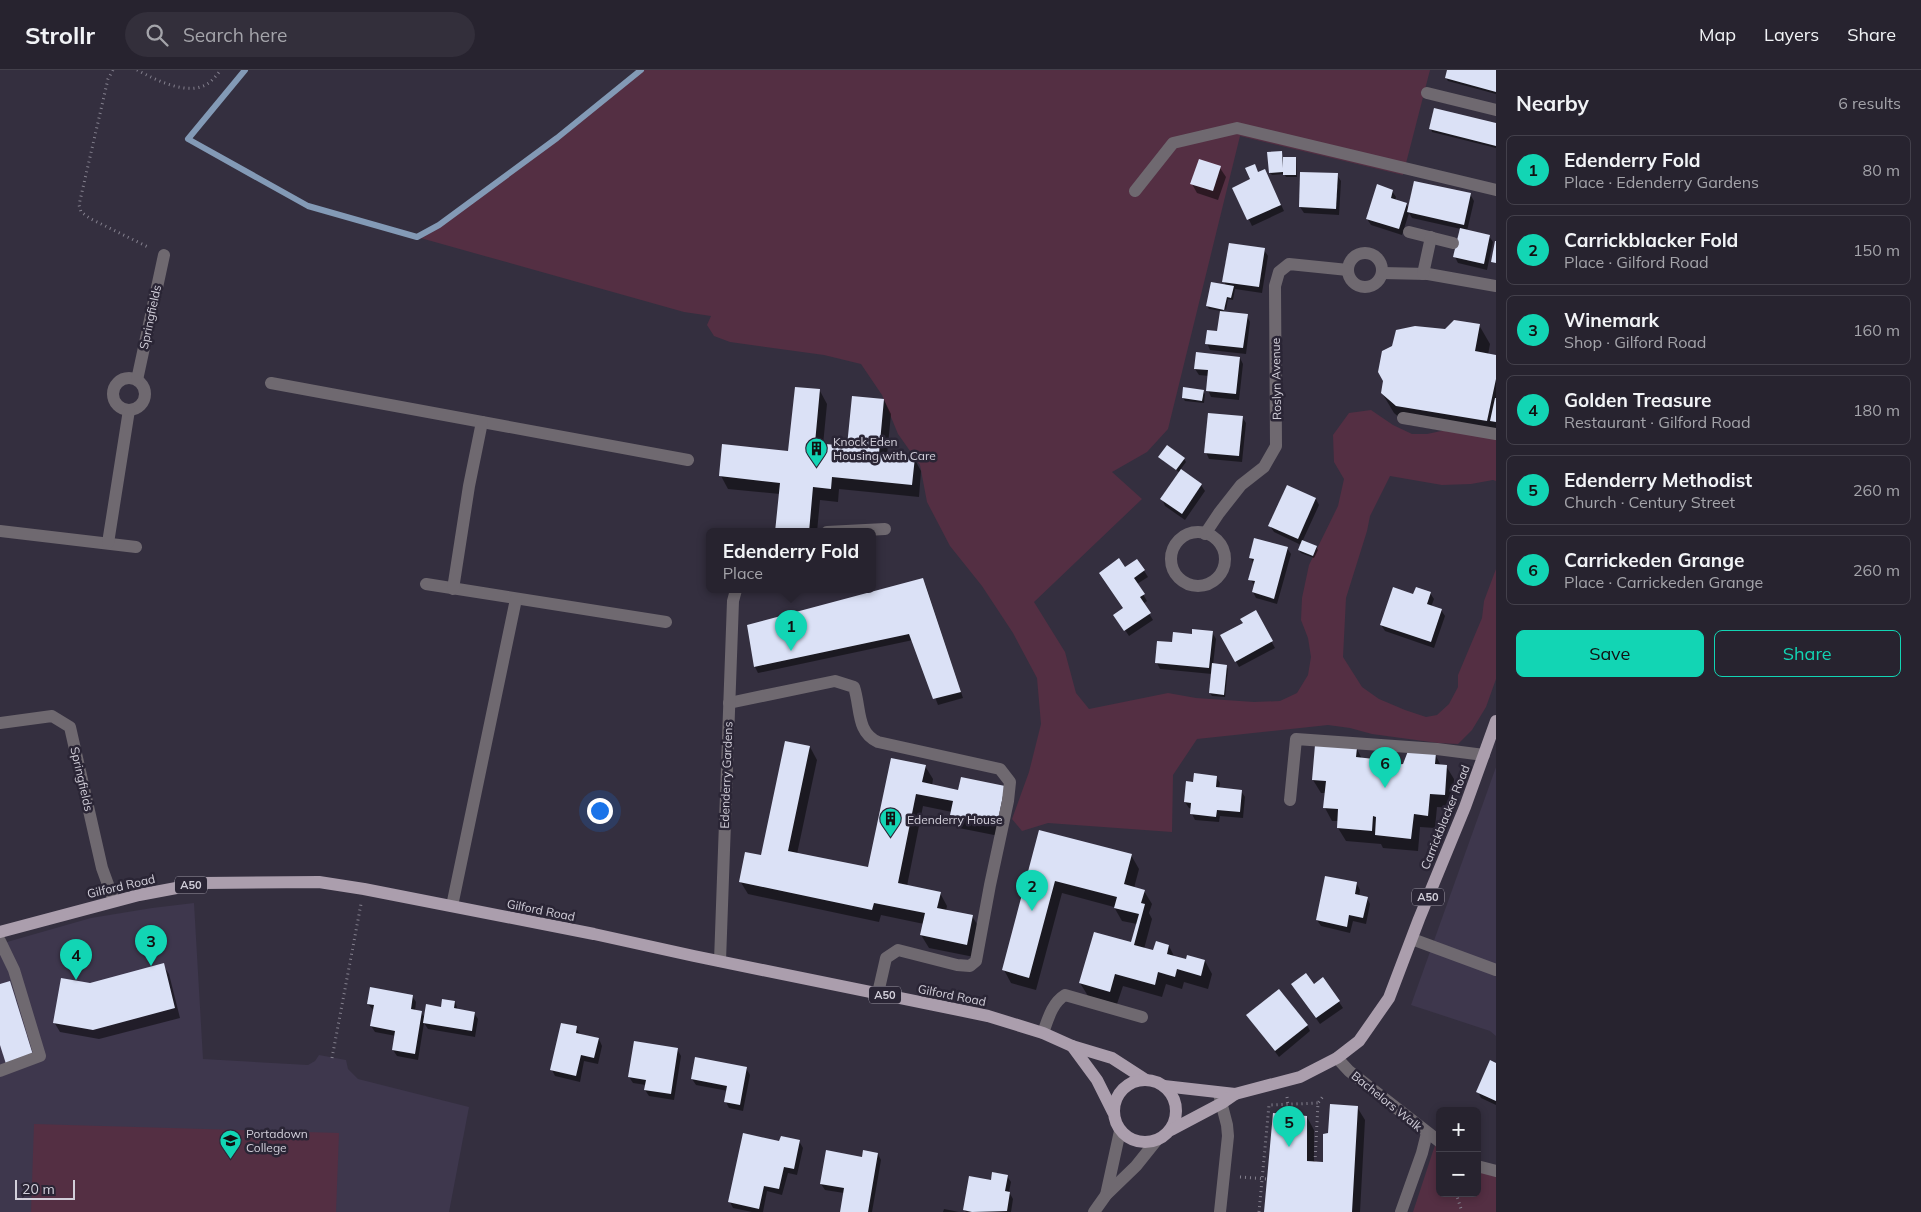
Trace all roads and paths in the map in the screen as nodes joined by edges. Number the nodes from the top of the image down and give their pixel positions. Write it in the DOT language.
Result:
graph roads {
  1 [pos="112,70"];
  2 [pos="136,70"];
  3 [pos="221,70"];
  4 [pos="1427,93"];
  5 [pos="1496,110"];
  6 [pos="1496,190"];
  7 [pos="1135,191"];
  8 [pos="1409,232"];
  9 [pos="1431,238"];
  10 [pos="1453,243"];
  11 [pos="164,255"];
  12 [pos="1348,270"];
  13 [pos="1382,273"];
  14 [pos="1423,274"];
  15 [pos="1496,286"];
  16 [pos="137,380"];
  17 [pos="271,383"];
  18 [pos="129,410"];
  19 [pos="1403,418"];
  20 [pos="482,422"];
  21 [pos="1496,434"];
  22 [pos="688,460"];
  23 [pos="876,529"];
  24 [pos="885,529"];
  25 [pos="0,531"];
  26 [pos="1206,534"];
  27 [pos="108,543"];
  28 [pos="136,546"];
  29 [pos="426,584"];
  30 [pos="453,588"];
  31 [pos="735,593"];
  32 [pos="516,598"];
  33 [pos="666,622"];
  34 [pos="729,703"];
  35 [pos="1496,721"];
  36 [pos="0,722"];
  37 [pos="1484,755"];
  38 [pos="1290,800"];
  39 [pos="364,889"];
  40 [pos="114,902"];
  41 [pos="452,906"];
  42 [pos="0,932"];
  43 [pos="1412,939"];
  44 [pos="0,941"];
  45 [pos="720,961"];
  46 [pos="1496,970"];
  47 [pos="878,993"];
  48 [pos="1142,1017"];
  49 [pos="1043,1033"];
  50 [pos="1072,1046"];
  51 [pos="332,1058"];
  52 [pos="1338,1058"];
  53 [pos="0,1071"];
  54 [pos="1146,1080"];
  55 [pos="1164,1086"];
  56 [pos="1324,1095"];
  57 [pos="1220,1097"];
  58 [pos="1287,1097"];
  59 [pos="1318,1103"];
  60 [pos="1288,1104"];
  61 [pos="1114,1112"];
  62 [pos="1290,1114"];
  63 [pos="1171,1130"];
  64 [pos="1120,1131"];
  65 [pos="1427,1133"];
  66 [pos="1436,1139"];
  67 [pos="1156,1141"];
  68 [pos="1315,1162"];
  69 [pos="1481,1167"];
  70 [pos="1496,1171"];
  71 [pos="1237,1177"];
  72 [pos="1265,1179"];
  73 [pos="1106,1195"];
  74 [pos="1457,1197"];
  75 [pos="1094,1212"];
  76 [pos="1220,1212"];
  77 [pos="1259,1212"];
  78 [pos="1401,1212"];
  79 [pos="1462,1212"];
  1 -- 11 [label="path"];
  2 -- 3 [label="path"];
  4 -- 5 [label="street"];
  6 -- 7 [label="street"];
  8 -- 9 [label="street"];
  9 -- 10 [label="street"];
  9 -- 14 [label="street"];
  11 -- 16 [label="street, Springfields"];
  12 -- 13 [label="street"];
  12 -- 13 [label="street"];
  12 -- 26 [label="street, Roslyn Avenue"];
  13 -- 14 [label="street"];
  14 -- 15 [label="street"];
  16 -- 18 [label="street"];
  16 -- 18 [label="street"];
  17 -- 20 [label="street"];
  18 -- 27 [label="street"];
  19 -- 21 [label="street"];
  20 -- 22 [label="street"];
  20 -- 30 [label="street"];
  23 -- 24 [label="street"];
  25 -- 27 [label="street"];
  26 -- 26 [label="street"];
  27 -- 28 [label="street"];
  29 -- 30 [label="street"];
  30 -- 32 [label="street"];
  31 -- 34 [label="street, Edenderry Gardens"];
  32 -- 33 [label="street"];
  32 -- 41 [label="street"];
  34 -- 45 [label="street, Edenderry Gardens"];
  34 -- 47 [label="street"];
  35 -- 37 [label="main road, Carrickblacker Road / A50"];
  36 -- 40 [label="street, Springfields"];
  37 -- 38 [label="street"];
  37 -- 43 [label="main road, Carrickblacker Road / A50"];
  39 -- 40 [label="main road, Gilford Road / A50"];
  39 -- 41 [label="main road, Gilford Road / A50"];
  39 -- 51 [label="path"];
  40 -- 42 [label="main road, Gilford Road / A50"];
  41 -- 45 [label="main road, Gilford Road / A50"];
  43 -- 46 [label="street"];
  43 -- 52 [label="main road, Carrickblacker Road / A50"];
  44 -- 53 [label="street"];
  45 -- 47 [label="main road, Gilford Road / A50"];
  47 -- 49 [label="main road, Gilford Road / A50"];
  48 -- 49 [label="street"];
  49 -- 50 [label="main road, Gilford Road / A50"];
  50 -- 54 [label="main road, Gilford Road / A50"];
  50 -- 61 [label="main road, Gilford Road / A50"];
  52 -- 57 [label="main road, Carrickblacker Road / A50"];
  52 -- 65 [label="street, Bachelors Walk"];
  54 -- 55 [label="main road, A50"];
  54 -- 61 [label="main road"];
  55 -- 57 [label="main road, A50"];
  55 -- 63 [label="main road"];
  56 -- 59 [label="path"];
  57 -- 63 [label="main road, Carrickblacker Road / A50"];
  57 -- 76 [label="street"];
  58 -- 60 [label="path"];
  59 -- 60 [label="path"];
  59 -- 68 [label="path"];
  60 -- 62 [label="path"];
  60 -- 72 [label="path"];
  61 -- 64 [label="main road, A50"];
  63 -- 67 [label="main road, A50"];
  64 -- 67 [label="main road"];
  64 -- 73 [label="street"];
  65 -- 66 [label="street, Bachelors Walk"];
  65 -- 78 [label="street"];
  67 -- 73 [label="street"];
  69 -- 70 [label="street"];
  71 -- 72 [label="path"];
  72 -- 77 [label="path"];
  73 -- 75 [label="street"];
  74 -- 79 [label="path"];
}
